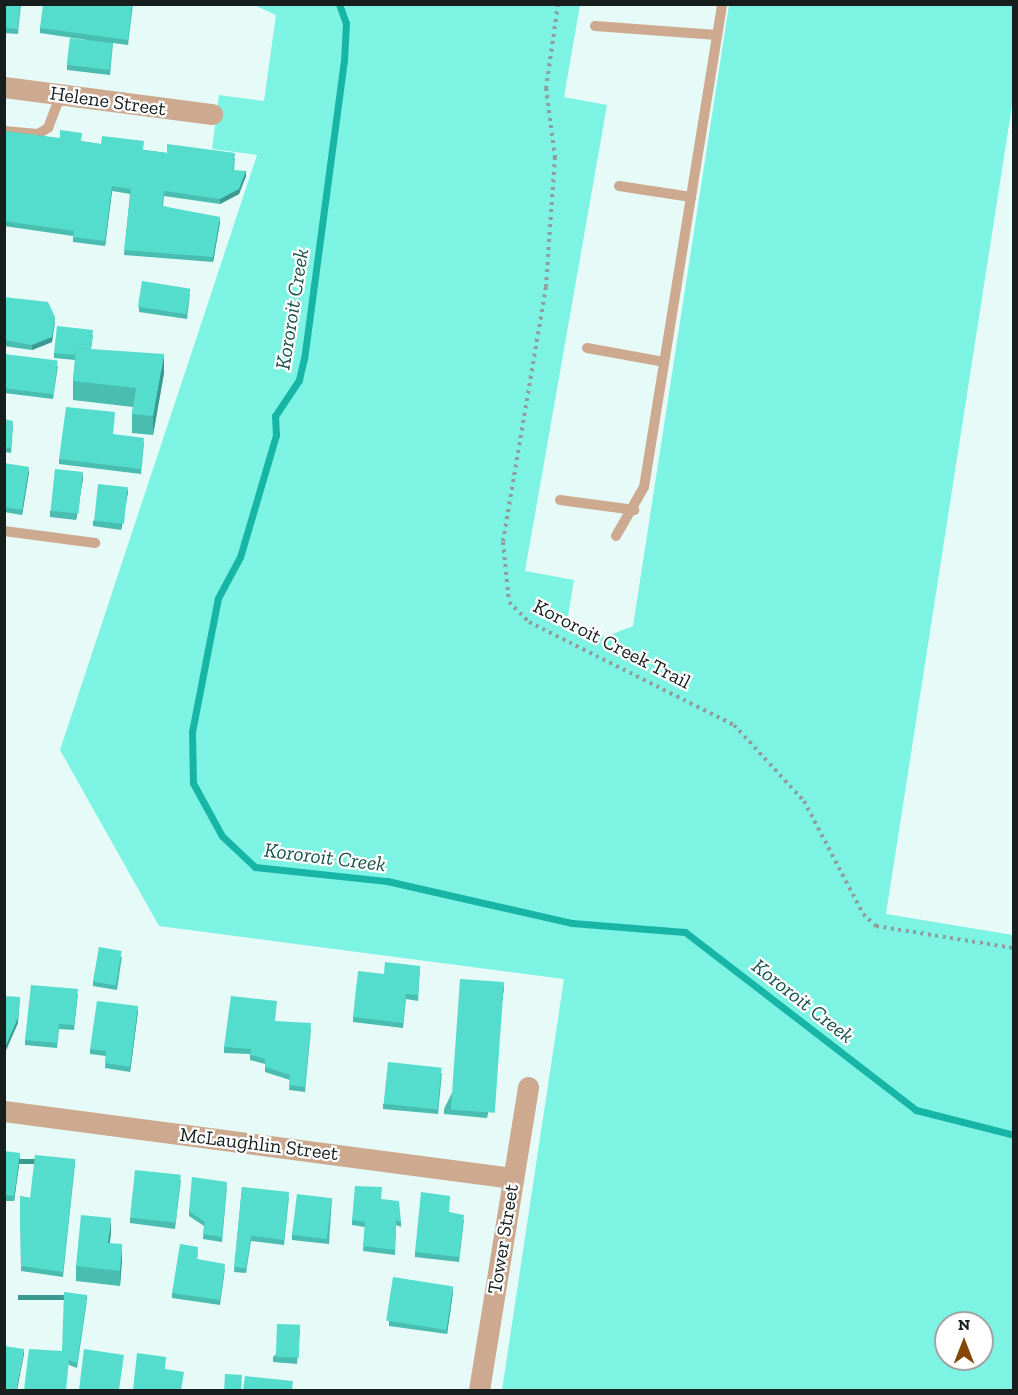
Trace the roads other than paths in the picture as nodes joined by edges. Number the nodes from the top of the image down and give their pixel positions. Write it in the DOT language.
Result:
graph roads {
  1 [pos="722,4"];
  2 [pos="595,26"];
  3 [pos="717,35"];
  4 [pos="4,87"];
  5 [pos="61,94"];
  6 [pos="212,114"];
  7 [pos="4,131"];
  8 [pos="620,186"];
  9 [pos="691,197"];
  10 [pos="587,348"];
  11 [pos="664,362"];
  12 [pos="560,500"];
  13 [pos="634,510"];
  14 [pos="4,531"];
  15 [pos="616,536"];
  16 [pos="95,543"];
  17 [pos="528,1087"];
  18 [pos="4,1111"];
  19 [pos="513,1178"];
  20 [pos="479,1390"];
  1 -- 3 [label="lane"];
  2 -- 3 [label="lane"];
  3 -- 9 [label="lane"];
  4 -- 5 [label="street, Helene Street"];
  5 -- 6 [label="street, Helene Street"];
  5 -- 7 [label="lane"];
  8 -- 9 [label="lane"];
  9 -- 11 [label="lane"];
  10 -- 11 [label="lane"];
  11 -- 13 [label="lane"];
  12 -- 13 [label="lane"];
  13 -- 15 [label="lane"];
  14 -- 16 [label="lane"];
  17 -- 19 [label="street, Tower Street"];
  18 -- 19 [label="street, McLaughlin Street"];
  19 -- 20 [label="street, Tower Street"];
}
